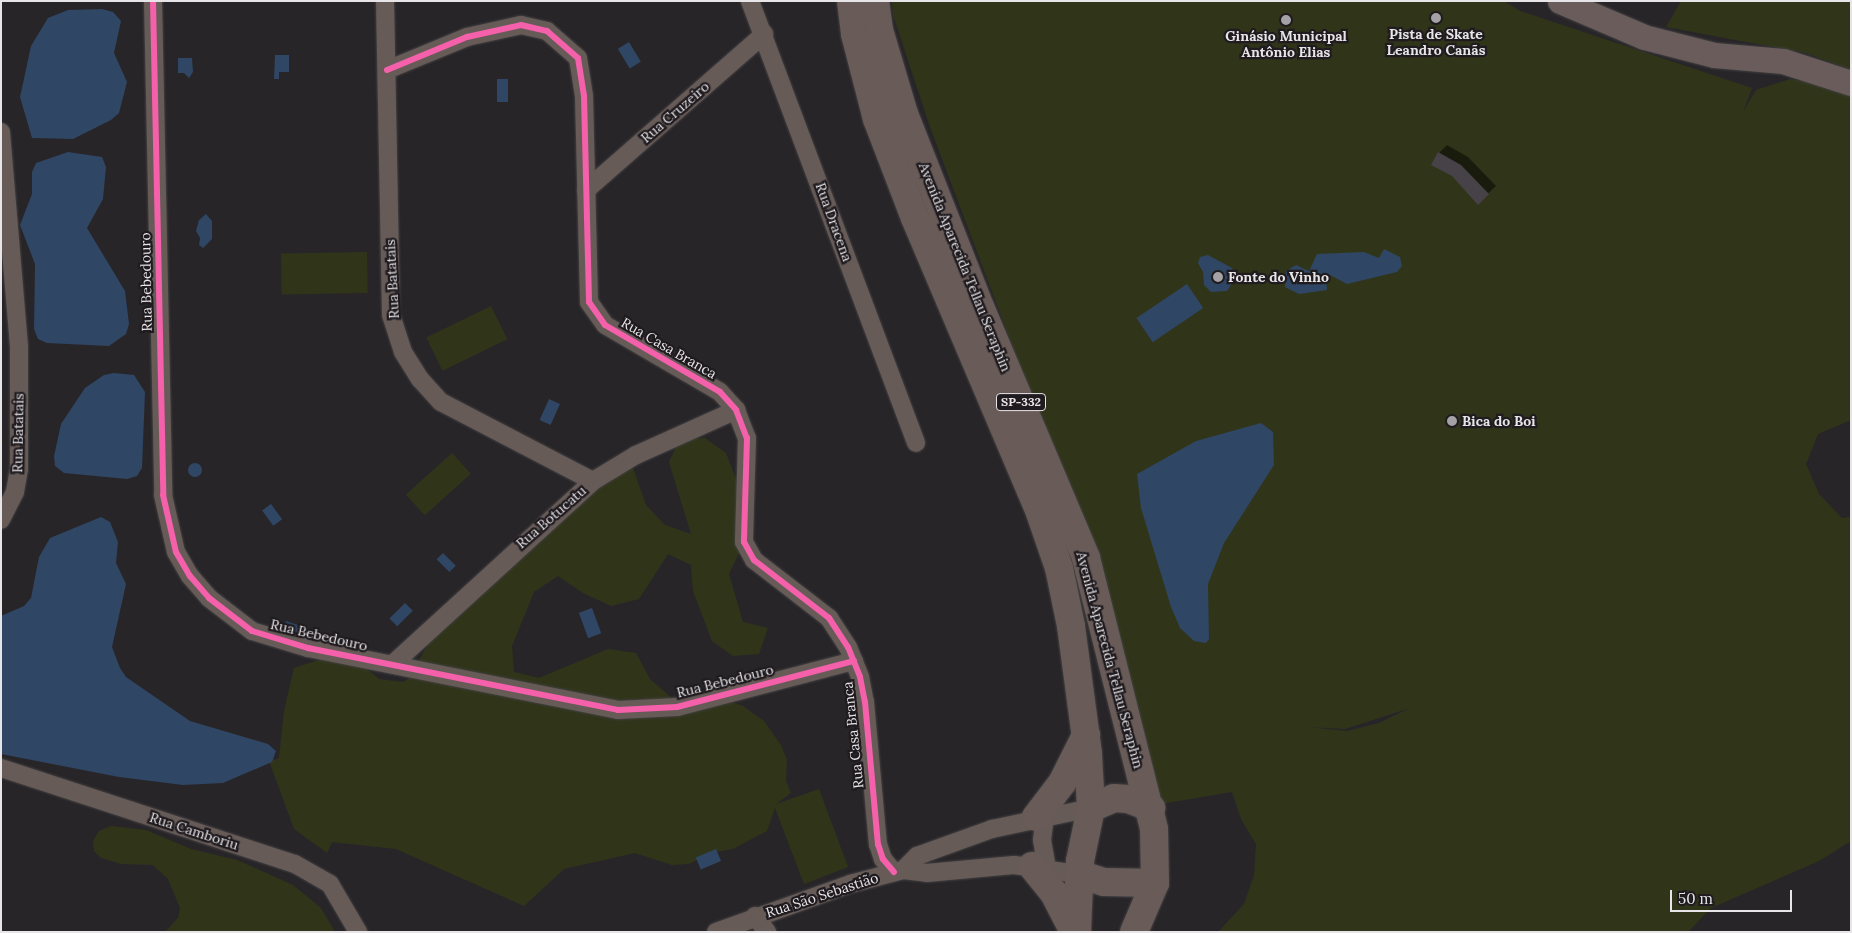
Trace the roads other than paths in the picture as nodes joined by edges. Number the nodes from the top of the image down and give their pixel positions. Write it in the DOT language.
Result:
graph roads {
  1 [pos="153,1"];
  2 [pos="385,1"];
  3 [pos="750,1"];
  4 [pos="851,1"];
  5 [pos="875,1"];
  6 [pos="1560,1"];
  7 [pos="764,34"];
  8 [pos="387,70"];
  9 [pos="1851,83"];
  10 [pos="1,132"];
  11 [pos="586,190"];
  12 [pos="736,410"];
  13 [pos="916,443"];
  14 [pos="592,481"];
  15 [pos="1,520"];
  16 [pos="854,661"];
  17 [pos="394,664"];
  18 [pos="1086,735"];
  19 [pos="1,768"];
  20 [pos="1090,808"];
  21 [pos="1151,808"];
  22 [pos="1041,817"];
  23 [pos="1039,867"];
  24 [pos="899,871"];
  25 [pos="1079,874"];
  26 [pos="1155,883"];
  27 [pos="756,916"];
  28 [pos="358,932"];
  29 [pos="716,932"];
  30 [pos="767,932"];
  31 [pos="1076,932"];
  32 [pos="1134,932"];
  1 -- 17 [label="street, Rua Bebedouro"];
  2 -- 8 [label="street, Rua Batatais"];
  3 -- 7 [label="street, Rua Dracena"];
  4 -- 18 [label="main road, Avenida Aparecida Tellau Seraphin / SP-332"];
  5 -- 21 [label="main road, Avenida Aparecida Tellau Seraphin / SP-332"];
  6 -- 9 [label="main road"];
  7 -- 11 [label="street, Rua Cruzeiro"];
  7 -- 13 [label="street, Rua Dracena"];
  8 -- 11 [label="street, Rua Casa Branca"];
  8 -- 14 [label="street, Rua Batatais"];
  10 -- 15 [label="street, Rua Batatais"];
  11 -- 12 [label="street, Rua Casa Branca"];
  12 -- 14 [label="street, Rua Botucatu"];
  12 -- 16 [label="street, Rua Casa Branca"];
  14 -- 17 [label="street, Rua Botucatu"];
  16 -- 17 [label="street, Rua Bebedouro"];
  16 -- 24 [label="street, Rua Casa Branca"];
  18 -- 20 [label="main road, Avenida Aparecida Tellau Seraphin / SP-332"];
  18 -- 22 [label="main road"];
  19 -- 28 [label="street, Rua Camboriu"];
  20 -- 21 [label="main road"];
  20 -- 22 [label="street"];
  20 -- 25 [label="main road, Avenida Aparecida Tellau Seraphin"];
  21 -- 26 [label="main road, Avenida Aparecida Tellau Seraphin"];
  22 -- 23 [label="street"];
  22 -- 24 [label="street"];
  23 -- 24 [label="street, Rua São Sebastião"];
  23 -- 25 [label="street, Rua São Sebastião"];
  23 -- 31 [label="main road"];
  24 -- 27 [label="street, Rua São Sebastião"];
  25 -- 26 [label="main road"];
  25 -- 31 [label="main road, Avenida Aparecida Tellau Seraphin"];
  26 -- 32 [label="main road, Avenida Aparecida Tellau Seraphin"];
  27 -- 29 [label="street, Rua São Sebastião"];
  27 -- 30 [label="street"];
}
